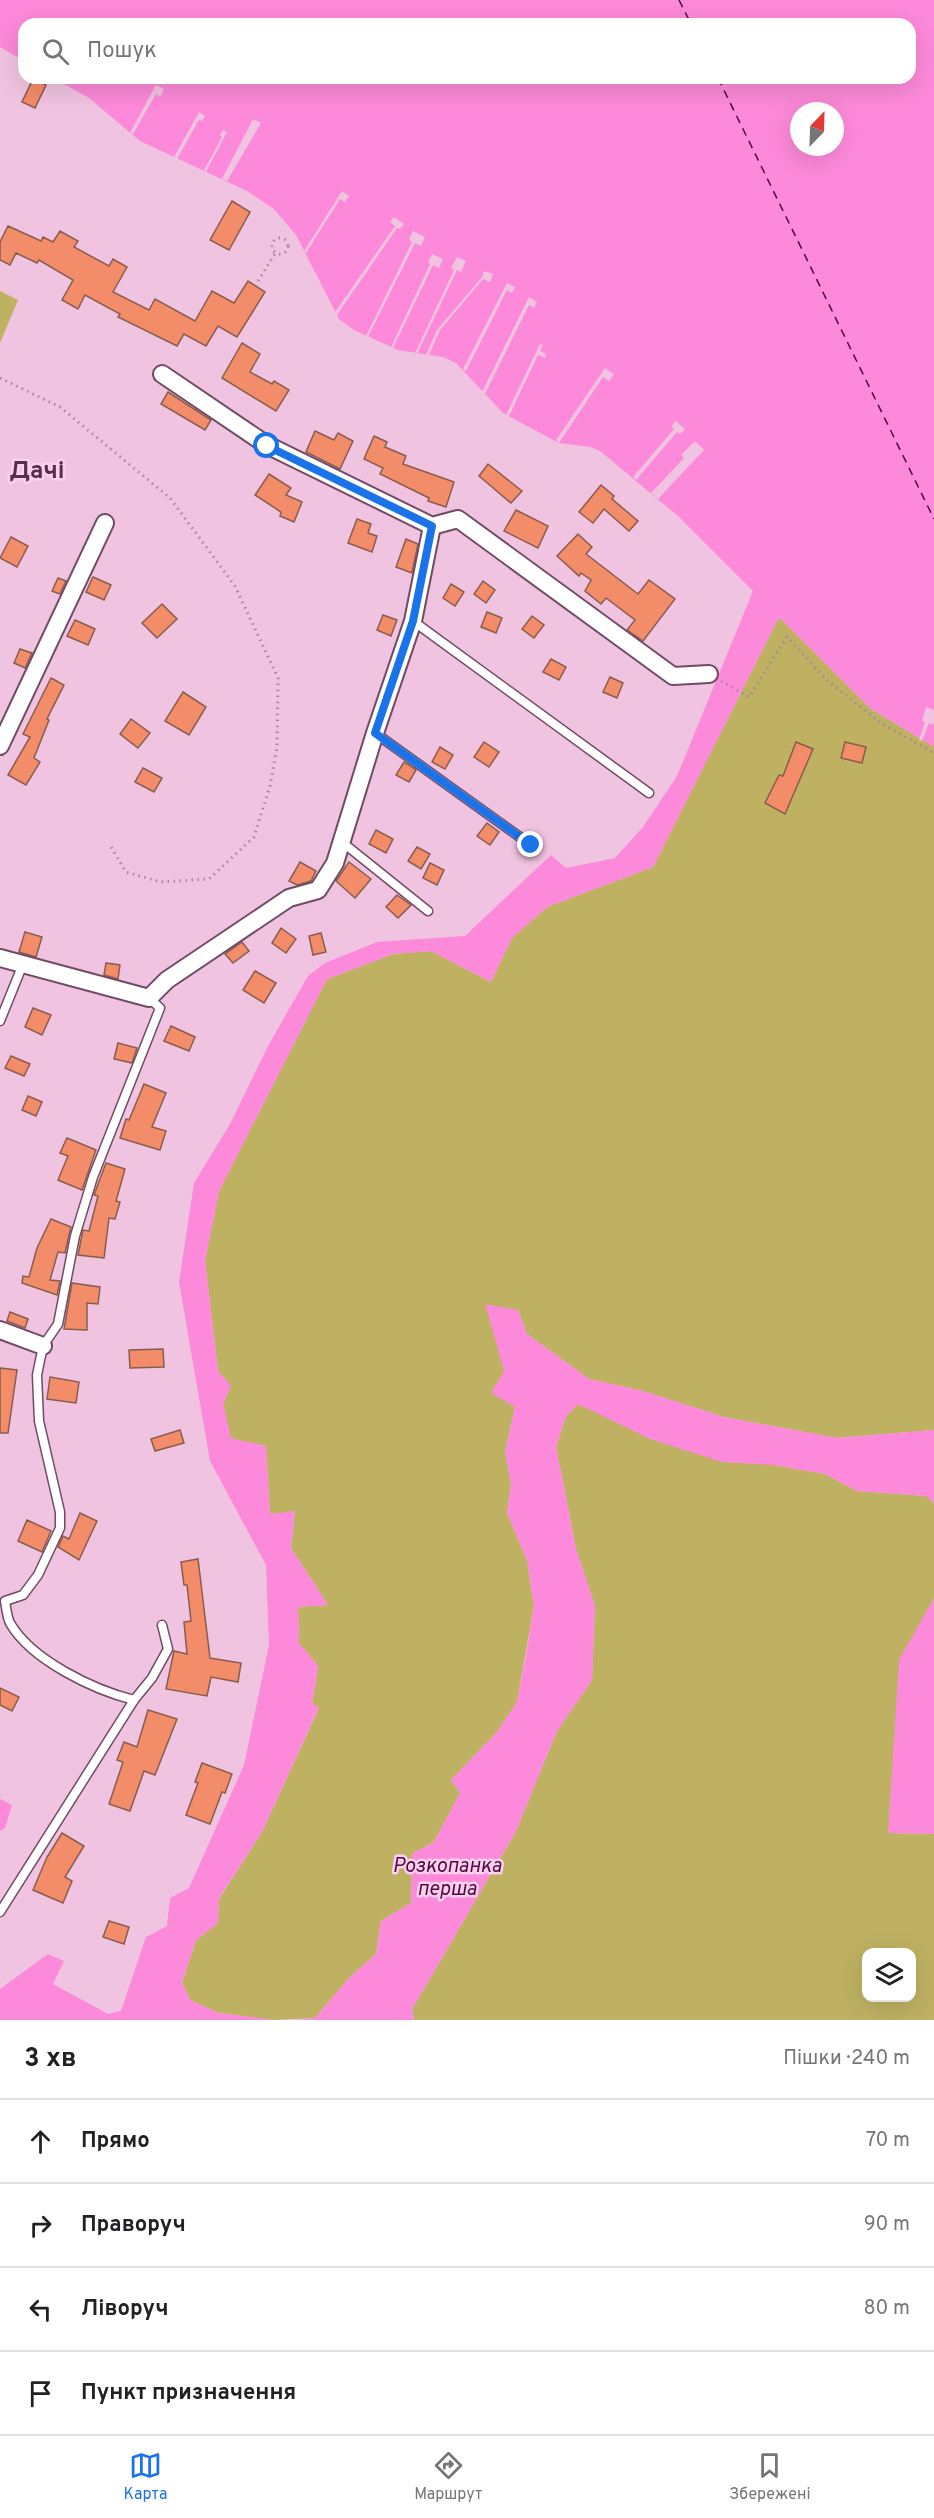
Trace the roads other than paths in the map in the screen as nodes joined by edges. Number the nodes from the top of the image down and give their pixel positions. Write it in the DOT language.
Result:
graph roads {
  1 [pos="162,374"];
  2 [pos="105,523"];
  3 [pos="432,526"];
  4 [pos="413,621"];
  5 [pos="709,674"];
  6 [pos="375,733"];
  7 [pos="0,746"];
  8 [pos="649,793"];
  9 [pos="342,842"];
  10 [pos="531,845"];
  11 [pos="428,911"];
  12 [pos="0,958"];
  13 [pos="23,964"];
  14 [pos="149,998"];
  15 [pos="0,1022"];
  16 [pos="0,1330"];
  17 [pos="43,1346"];
  18 [pos="2,1599"];
  19 [pos="162,1625"];
  20 [pos="134,1700"];
  21 [pos="0,1912"];
  1 -- 3 [label="street"];
  2 -- 7 [label="street"];
  3 -- 4 [label="street"];
  3 -- 5 [label="street"];
  4 -- 6 [label="street"];
  4 -- 8 [label="lane"];
  6 -- 9 [label="street"];
  6 -- 10 [label="lane"];
  9 -- 11 [label="lane"];
  9 -- 14 [label="street"];
  12 -- 13 [label="street"];
  13 -- 14 [label="street"];
  13 -- 15 [label="lane"];
  14 -- 17 [label="lane"];
  16 -- 17 [label="street"];
  17 -- 18 [label="lane"];
  18 -- 20 [label="lane"];
  19 -- 20 [label="lane"];
  20 -- 21 [label="lane"];
}
